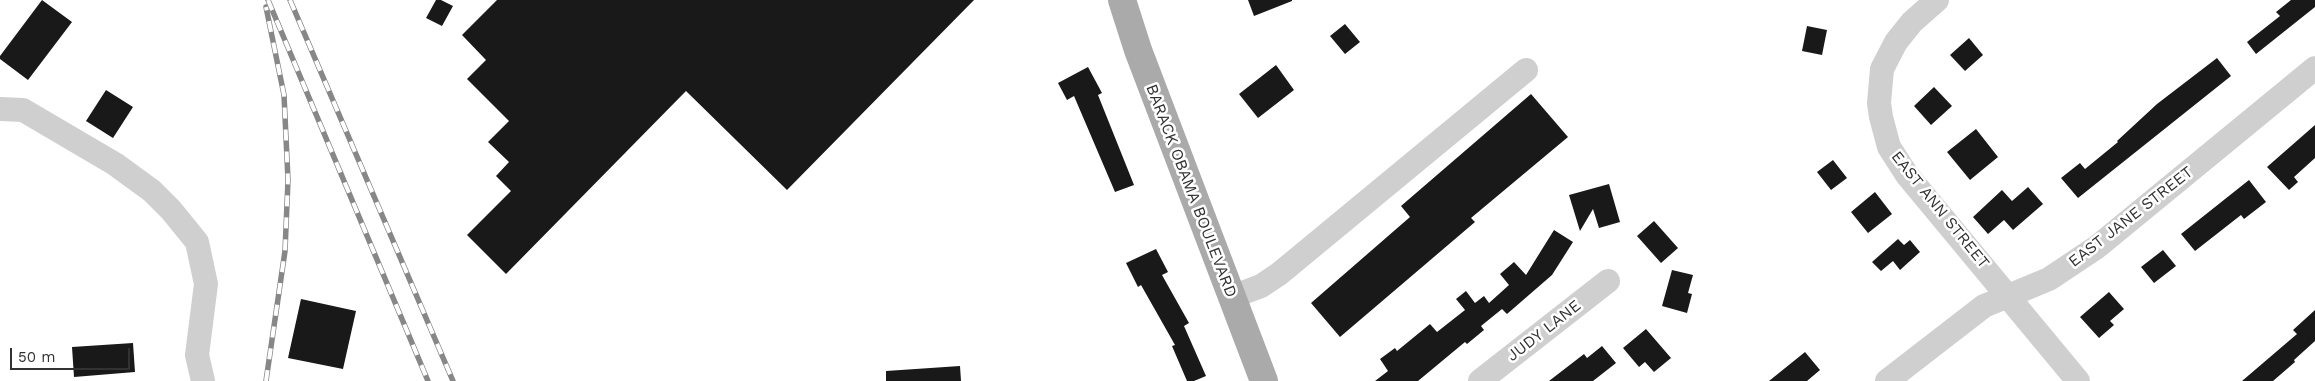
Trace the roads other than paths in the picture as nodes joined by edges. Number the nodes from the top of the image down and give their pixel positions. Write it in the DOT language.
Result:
graph roads {
  1 [pos="1122,0"];
  2 [pos="1937,0"];
  3 [pos="2315,68"];
  4 [pos="1526,70"];
  5 [pos="0,110"];
  6 [pos="1608,281"];
  7 [pos="2008,296"];
  8 [pos="1232,297"];
  9 [pos="203,381"];
  10 [pos="1264,381"];
  11 [pos="1480,381"];
  12 [pos="1887,381"];
  13 [pos="2078,381"];
  1 -- 8 [label="main road, BARACK OBAMA BOULEVARD"];
  2 -- 7 [label="street, EAST ANN STREET"];
  3 -- 7 [label="street, EAST JANE STREET"];
  4 -- 8 [label="street"];
  5 -- 9 [label="street"];
  6 -- 11 [label="street, JUDY LANE"];
  7 -- 12 [label="street, EAST JANE STREET"];
  7 -- 13 [label="street, EAST ANN STREET"];
  8 -- 10 [label="main road, BARACK OBAMA BOULEVARD"];
}
